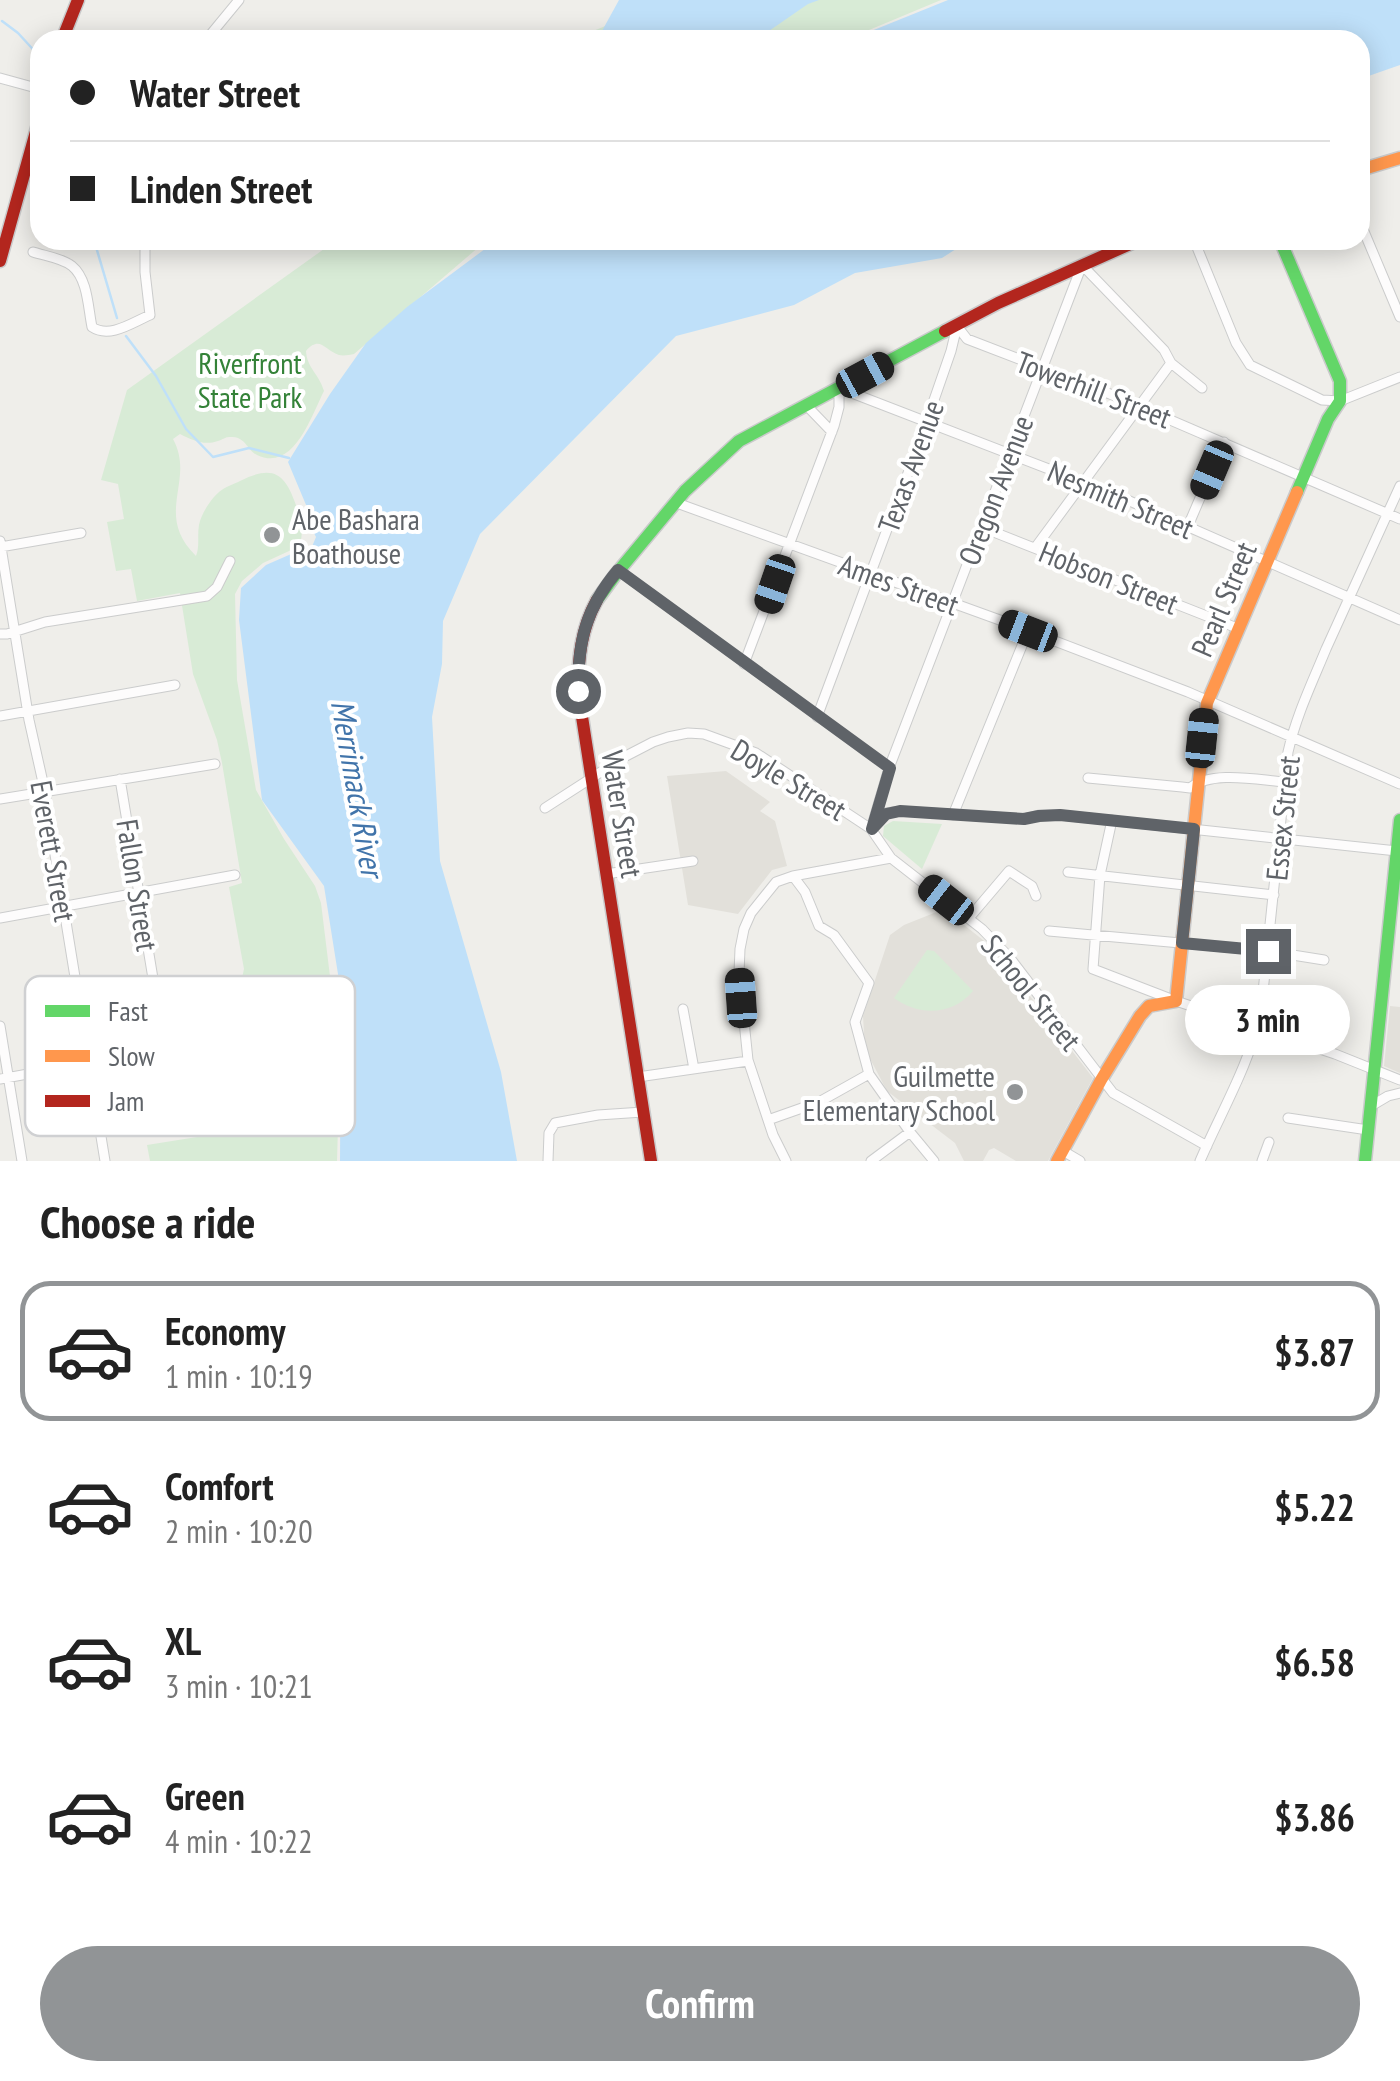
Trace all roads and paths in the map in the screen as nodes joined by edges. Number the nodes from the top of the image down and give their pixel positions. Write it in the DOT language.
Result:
graph roads {
  1 [pos="78,0"];
  2 [pos="239,0"];
  3 [pos="66,30"];
  4 [pos="214,30"];
  5 [pos="0,78"];
  6 [pos="30,86"];
  7 [pos="30,152"];
  8 [pos="1400,158"];
  9 [pos="1370,167"];
  10 [pos="1370,246"];
  11 [pos="145,250"];
  12 [pos="1116,250"];
  13 [pos="1198,250"];
  14 [pos="1284,250"];
  15 [pos="33,252"];
  16 [pos="0,261"];
  17 [pos="1082,265"];
  18 [pos="1400,317"];
  19 [pos="957,326"];
  20 [pos="1171,363"];
  21 [pos="1041,368"];
  22 [pos="1400,377"];
  23 [pos="839,388"];
  24 [pos="1202,388"];
  25 [pos="1340,401"];
  26 [pos="806,405"];
  27 [pos="1140,406"];
  28 [pos="927,422"];
  29 [pos="832,432"];
  30 [pos="1224,442"];
  31 [pos="1009,453"];
  32 [pos="1304,476"];
  33 [pos="1084,482"];
  34 [pos="1400,486"];
  35 [pos="674,502"];
  36 [pos="1388,513"];
  37 [pos="1400,518"];
  38 [pos="1188,526"];
  39 [pos="981,527"];
  40 [pos="81,532"];
  41 [pos="790,544"];
  42 [pos="0,545"];
  43 [pos="1035,548"];
  44 [pos="230,561"];
  45 [pos="1266,561"];
  46 [pos="618,570"];
  47 [pos="870,574"];
  48 [pos="1349,597"];
  49 [pos="952,603"];
  50 [pos="1400,620"];
  51 [pos="1236,628"];
  52 [pos="1028,631"];
  53 [pos="14,632"];
  54 [pos="0,634"];
  55 [pos="744,664"];
  56 [pos="175,685"];
  57 [pos="1208,700"];
  58 [pos="28,711"];
  59 [pos="0,716"];
  60 [pos="817,716"];
  61 [pos="1292,736"];
  62 [pos="214,764"];
  63 [pos="890,768"];
  64 [pos="592,778"];
  65 [pos="1088,778"];
  66 [pos="120,779"];
  67 [pos="1198,780"];
  68 [pos="1286,782"];
  69 [pos="1400,784"];
  70 [pos="45,791"];
  71 [pos="0,799"];
  72 [pos="546,808"];
  73 [pos="954,814"];
  74 [pos="1112,820"];
  75 [pos="1400,820"];
  76 [pos="872,829"];
  77 [pos="1194,829"];
  78 [pos="1280,839"];
  79 [pos="1397,851"];
  80 [pos="892,858"];
  81 [pos="693,861"];
  82 [pos="1068,872"];
  83 [pos="606,874"];
  84 [pos="235,875"];
  85 [pos="793,876"];
  86 [pos="1100,876"];
  87 [pos="1188,885"];
  88 [pos="139,893"];
  89 [pos="1274,895"];
  90 [pos="1036,896"];
  91 [pos="64,906"];
  92 [pos="0,918"];
  93 [pos="969,918"];
  94 [pos="1049,930"];
  95 [pos="1095,935"];
  96 [pos="1182,943"];
  97 [pos="1268,951"];
  98 [pos="1324,960"];
  99 [pos="76,976"];
  100 [pos="153,976"];
  101 [pos="1176,1000"];
  102 [pos="683,1009"];
  103 [pos="0,1026"];
  104 [pos="1258,1028"];
  105 [pos="748,1061"];
  106 [pos="694,1069"];
  107 [pos="1375,1069"];
  108 [pos="869,1074"];
  109 [pos="638,1076"];
  110 [pos="4,1078"];
  111 [pos="1102,1080"];
  112 [pos="1400,1080"];
  113 [pos="1400,1093"];
  114 [pos="1371,1106"];
  115 [pos="643,1112"];
  116 [pos="1288,1118"];
  117 [pos="768,1120"];
  118 [pos="1368,1130"];
  119 [pos="910,1132"];
  120 [pos="101,1136"];
  121 [pos="1269,1142"];
  122 [pos="1206,1146"];
  123 [pos="1060,1156"];
  124 [pos="22,1161"];
  125 [pos="105,1161"];
  126 [pos="548,1161"];
  127 [pos="651,1161"];
  128 [pos="786,1161"];
  129 [pos="871,1161"];
  130 [pos="934,1161"];
  131 [pos="1080,1161"];
  132 [pos="1200,1161"];
  133 [pos="1262,1161"];
  134 [pos="1365,1161"];
  1 -- 3 [label="main road"];
  2 -- 4 [label="street"];
  5 -- 6 [label="street"];
  7 -- 16 [label="main road"];
  8 -- 9 [label="main road"];
  10 -- 18 [label="street"];
  11 -- 15 [label="street"];
  12 -- 17 [label="main road, Water Street"];
  13 -- 25 [label="street"];
  14 -- 25 [label="main road"];
  17 -- 19 [label="main road, Water Street"];
  17 -- 20 [label="street"];
  17 -- 21 [label="street, Oregon Avenue"];
  19 -- 21 [label="street, Towerhill Street"];
  19 -- 23 [label="main road, Water Street"];
  19 -- 28 [label="street, Texas Avenue"];
  20 -- 24 [label="street"];
  20 -- 27 [label="street"];
  21 -- 27 [label="street, Towerhill Street"];
  21 -- 31 [label="street, Oregon Avenue"];
  22 -- 25 [label="street"];
  23 -- 26 [label="main road, Water Street"];
  23 -- 28 [label="street, Nesmith Street"];
  23 -- 29 [label="street"];
  25 -- 32 [label="main road, Pearl Street"];
  26 -- 29 [label="street"];
  26 -- 35 [label="main road, Water Street"];
  27 -- 30 [label="street, Towerhill Street"];
  27 -- 33 [label="street"];
  28 -- 31 [label="street, Nesmith Street"];
  28 -- 47 [label="street, Texas Avenue"];
  29 -- 41 [label="street"];
  30 -- 32 [label="street, Towerhill Street"];
  30 -- 38 [label="street"];
  31 -- 33 [label="street, Nesmith Street"];
  31 -- 39 [label="street, Oregon Avenue"];
  32 -- 36 [label="street, Towerhill Street"];
  32 -- 45 [label="main road, Pearl Street"];
  33 -- 38 [label="street, Nesmith Street"];
  33 -- 43 [label="street"];
  34 -- 36 [label="street, Essex Street"];
  35 -- 41 [label="street, Ames Street"];
  35 -- 46 [label="main road, Water Street"];
  36 -- 37 [label="street, Towerhill Street"];
  36 -- 48 [label="street, Essex Street"];
  38 -- 45 [label="street, Nesmith Street"];
  39 -- 43 [label="street, Hobson Street"];
  39 -- 49 [label="street, Oregon Avenue"];
  40 -- 42 [label="street"];
  41 -- 47 [label="street, Ames Street"];
  41 -- 55 [label="street"];
  42 -- 53 [label="street, Everett Street"];
  43 -- 51 [label="street, Hobson Street"];
  44 -- 53 [label="street"];
  45 -- 48 [label="street, Nesmith Street"];
  45 -- 51 [label="main road, Pearl Street"];
  46 -- 55 [label="street"];
  46 -- 64 [label="main road, Water Street"];
  47 -- 49 [label="street, Ames Street"];
  47 -- 60 [label="street, Texas Avenue"];
  48 -- 50 [label="street, Nesmith Street"];
  48 -- 61 [label="street, Essex Street"];
  49 -- 52 [label="street, Ames Street"];
  49 -- 63 [label="street, Oregon Avenue"];
  51 -- 57 [label="main road, Pearl Street"];
  52 -- 57 [label="street, Ames Street"];
  52 -- 73 [label="street"];
  53 -- 54 [label="street"];
  53 -- 58 [label="street, Everett Street"];
  55 -- 60 [label="street"];
  56 -- 58 [label="street"];
  57 -- 61 [label="street, Ames Street"];
  57 -- 67 [label="main road, Pearl Street"];
  58 -- 59 [label="street"];
  58 -- 70 [label="street, Everett Street"];
  60 -- 63 [label="street"];
  61 -- 68 [label="street, Essex Street"];
  61 -- 69 [label="street, Ames Street"];
  62 -- 66 [label="street"];
  63 -- 76 [label="street, Oregon Avenue"];
  64 -- 72 [label="street, Doyle Street"];
  64 -- 76 [label="street, Doyle Street"];
  64 -- 83 [label="main road, Water Street"];
  65 -- 67 [label="street"];
  66 -- 70 [label="street"];
  66 -- 88 [label="street, Fallon Street"];
  67 -- 68 [label="street"];
  67 -- 77 [label="main road, Pearl Street"];
  68 -- 78 [label="street, Essex Street"];
  70 -- 71 [label="street"];
  70 -- 91 [label="street, Everett Street"];
  73 -- 74 [label="street"];
  73 -- 76 [label="street"];
  74 -- 77 [label="street"];
  74 -- 86 [label="street"];
  75 -- 79 [label="main road"];
  76 -- 80 [label="street, School Street"];
  77 -- 78 [label="street"];
  77 -- 87 [label="main road, Pearl Street"];
  78 -- 79 [label="street"];
  78 -- 89 [label="street, Essex Street"];
  79 -- 107 [label="main road"];
  80 -- 85 [label="street"];
  80 -- 93 [label="street, School Street"];
  81 -- 83 [label="street"];
  82 -- 86 [label="street"];
  83 -- 109 [label="main road, Water Street"];
  84 -- 88 [label="street"];
  85 -- 105 [label="street"];
  85 -- 108 [label="street"];
  86 -- 87 [label="street"];
  86 -- 95 [label="street"];
  87 -- 89 [label="street"];
  87 -- 96 [label="main road, Pearl Street"];
  88 -- 91 [label="street"];
  88 -- 100 [label="street, Fallon Street"];
  89 -- 97 [label="street, Essex Street"];
  90 -- 93 [label="street"];
  91 -- 92 [label="street"];
  91 -- 99 [label="street, Everett Street"];
  93 -- 111 [label="street, School Street"];
  94 -- 95 [label="street"];
  95 -- 96 [label="street"];
  95 -- 101 [label="street"];
  96 -- 97 [label="street"];
  96 -- 101 [label="main road, Pearl Street"];
  97 -- 98 [label="street"];
  97 -- 104 [label="street, Essex Street"];
  101 -- 104 [label="street"];
  101 -- 111 [label="main road"];
  102 -- 106 [label="street"];
  103 -- 110 [label="street"];
  104 -- 107 [label="street"];
  104 -- 122 [label="street, Essex Street"];
  105 -- 106 [label="street"];
  105 -- 117 [label="street"];
  106 -- 109 [label="street"];
  107 -- 112 [label="street"];
  107 -- 114 [label="main road"];
  108 -- 117 [label="street"];
  108 -- 119 [label="street"];
  109 -- 115 [label="main road, Water Street"];
  110 -- 124 [label="street"];
  111 -- 122 [label="street, School Street"];
  111 -- 123 [label="main road"];
  113 -- 114 [label="street"];
  114 -- 118 [label="main road"];
  115 -- 126 [label="street"];
  115 -- 127 [label="main road, Water Street"];
  116 -- 118 [label="street"];
  117 -- 128 [label="street"];
  118 -- 134 [label="main road"];
  119 -- 129 [label="street"];
  119 -- 130 [label="street"];
  120 -- 125 [label="street, Everett Street"];
  121 -- 133 [label="street"];
  122 -- 132 [label="street, Essex Street"];
  123 -- 131 [label="street"];
}
